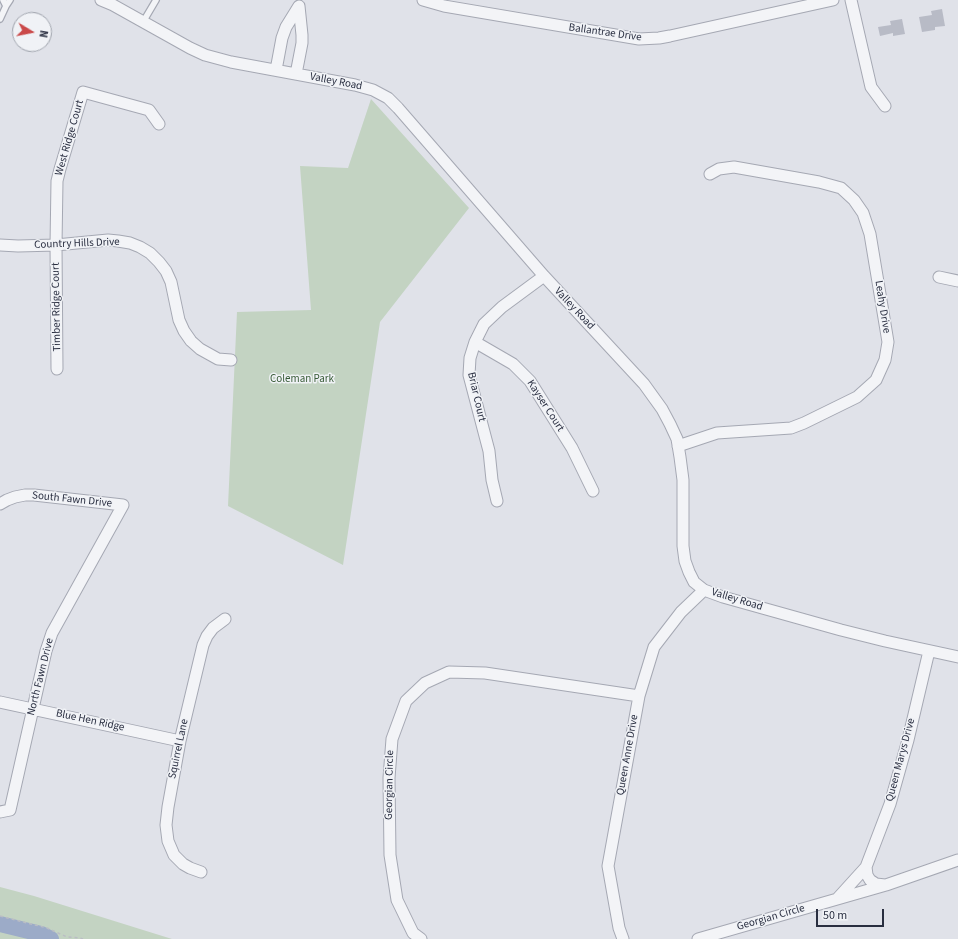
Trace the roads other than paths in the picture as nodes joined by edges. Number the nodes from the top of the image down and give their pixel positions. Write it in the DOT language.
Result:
graph roads {
  1 [pos="10,0"];
  2 [pos="101,0"];
  3 [pos="156,0"];
  4 [pos="424,0"];
  5 [pos="833,0"];
  6 [pos="851,0"];
  7 [pos="4,3"];
  8 [pos="300,3"];
  9 [pos="0,19"];
  10 [pos="143,22"];
  11 [pos="276,70"];
  12 [pos="296,74"];
  13 [pos="885,106"];
  14 [pos="159,124"];
  15 [pos="710,174"];
  16 [pos="0,245"];
  17 [pos="56,245"];
  18 [pos="544,276"];
  19 [pos="939,277"];
  20 [pos="958,281"];
  21 [pos="475,342"];
  22 [pos="231,360"];
  23 [pos="57,369"];
  24 [pos="678,446"];
  25 [pos="593,490"];
  26 [pos="497,501"];
  27 [pos="0,504"];
  28 [pos="123,505"];
  29 [pos="704,590"];
  30 [pos="225,619"];
  31 [pos="929,651"];
  32 [pos="958,657"];
  33 [pos="639,696"];
  34 [pos="0,702"];
  35 [pos="32,709"];
  36 [pos="180,741"];
  37 [pos="1,812"];
  38 [pos="958,860"];
  39 [pos="866,866"];
  40 [pos="201,872"];
  41 [pos="886,885"];
  42 [pos="836,899"];
  43 [pos="421,939"];
  44 [pos="623,939"];
  45 [pos="698,939"];
  1 -- 7 [label="lane"];
  2 -- 10 [label="street, Valley Road"];
  3 -- 10 [label="lane"];
  4 -- 5 [label="street, Ballantrae Drive"];
  6 -- 13 [label="street"];
  7 -- 9 [label="lane"];
  8 -- 11 [label="street"];
  8 -- 12 [label="street"];
  10 -- 11 [label="street, Valley Road"];
  11 -- 12 [label="street, Valley Road"];
  12 -- 18 [label="street, Valley Road"];
  14 -- 17 [label="street, West Ridge Court"];
  15 -- 24 [label="street, Leahy Drive"];
  16 -- 17 [label="street, Country Hills Drive"];
  17 -- 22 [label="street, Country Hills Drive"];
  17 -- 23 [label="street, Timber Ridge Court"];
  18 -- 21 [label="street, Briar Court"];
  18 -- 24 [label="street, Valley Road"];
  19 -- 20 [label="street"];
  21 -- 25 [label="street, Kayser Court"];
  21 -- 26 [label="street, Briar Court"];
  24 -- 29 [label="street, Valley Road"];
  27 -- 28 [label="street, South Fawn Drive"];
  28 -- 35 [label="street, North Fawn Drive"];
  29 -- 31 [label="street, Valley Road"];
  29 -- 33 [label="street, Queen Anne Drive"];
  30 -- 36 [label="street, Squirrel Lane"];
  31 -- 32 [label="street, Valley Road"];
  31 -- 39 [label="street, Queen Marys Drive"];
  33 -- 43 [label="street, Georgian Circle"];
  33 -- 44 [label="street, Queen Anne Drive"];
  34 -- 35 [label="street, Blue Hen Ridge"];
  35 -- 36 [label="street, Blue Hen Ridge"];
  35 -- 37 [label="street, North Fawn Drive"];
  36 -- 40 [label="street, Squirrel Lane"];
  38 -- 41 [label="street, Georgian Circle"];
  39 -- 41 [label="street"];
  39 -- 42 [label="street, Queen Marys Drive"];
  41 -- 42 [label="street, Georgian Circle"];
  42 -- 45 [label="street, Georgian Circle"];
}
